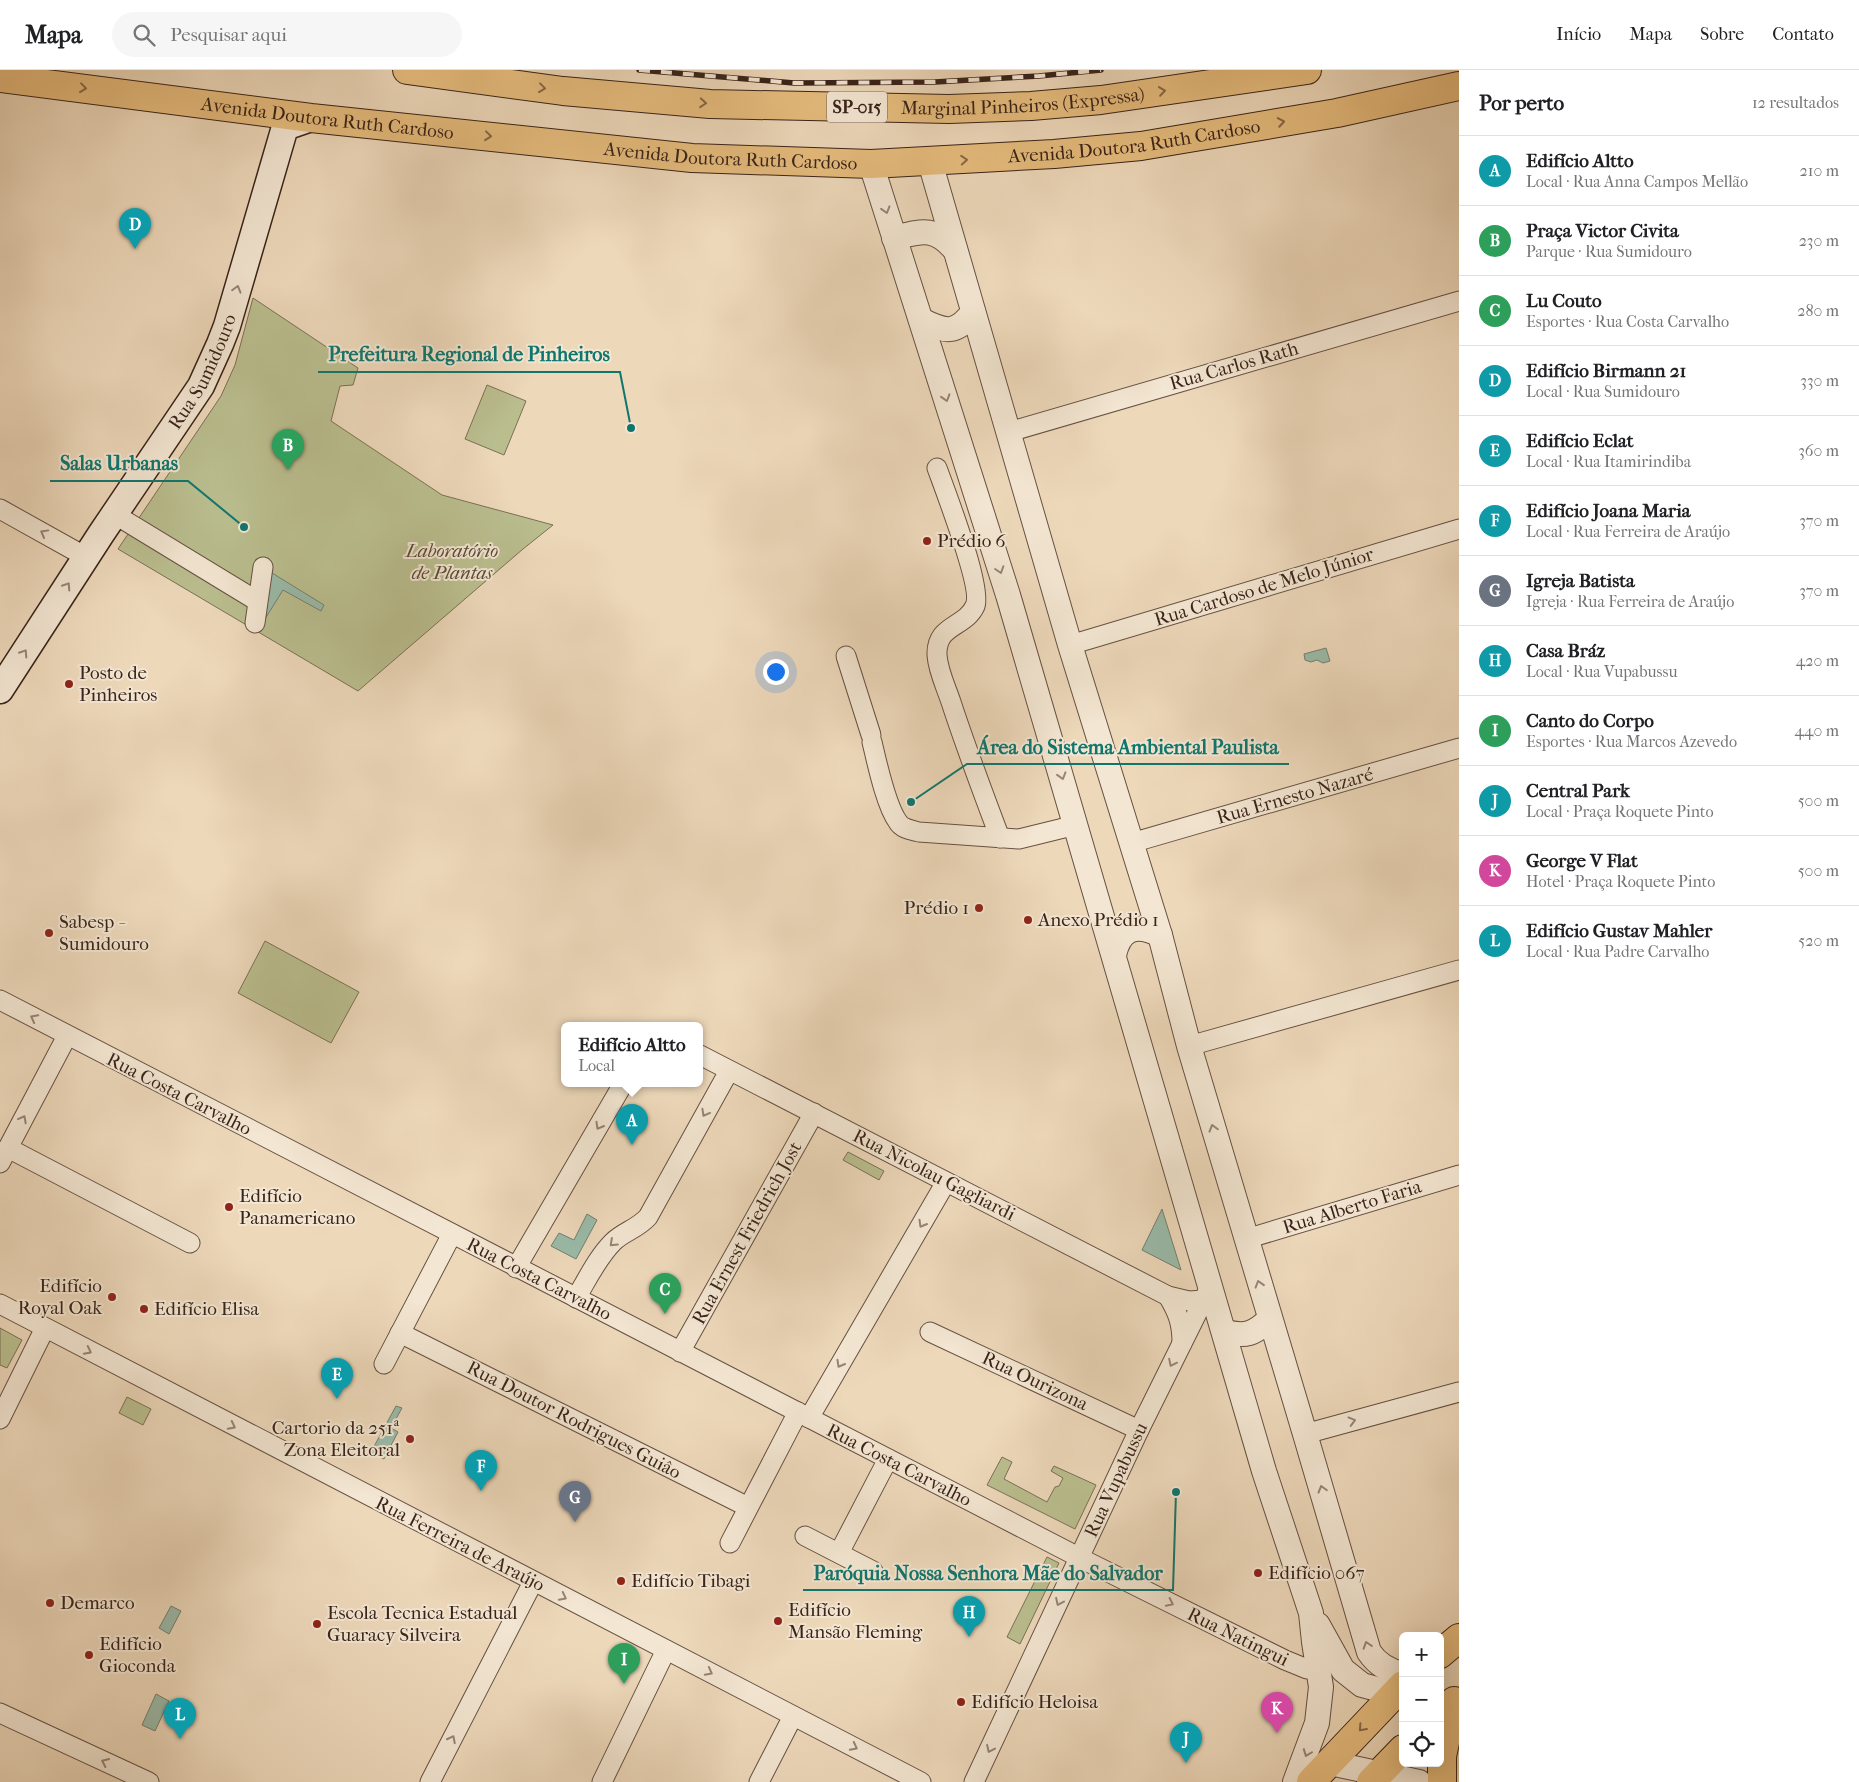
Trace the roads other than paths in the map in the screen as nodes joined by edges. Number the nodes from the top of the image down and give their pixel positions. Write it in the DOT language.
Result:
graph roads {
  1 [pos="406,70"];
  2 [pos="1307,70"];
  3 [pos="0,78"];
  4 [pos="1459,86"];
  5 [pos="311,118"];
  6 [pos="930,162"];
  7 [pos="871,164"];
  8 [pos="894,238"];
  9 [pos="956,250"];
  10 [pos="1459,301"];
  11 [pos="973,312"];
  12 [pos="921,320"];
  13 [pos="982,342"];
  14 [pos="933,358"];
  15 [pos="1009,432"];
  16 [pos="937,468"];
  17 [pos="0,509"];
  18 [pos="114,514"];
  19 [pos="1459,530"];
  20 [pos="86,556"];
  21 [pos="262,567"];
  22 [pos="257,601"];
  23 [pos="255,623"];
  24 [pos="1070,645"];
  25 [pos="846,656"];
  26 [pos="0,690"];
  27 [pos="1459,748"];
  28 [pos="1076,825"];
  29 [pos="1000,838"];
  30 [pos="1131,844"];
  31 [pos="1160,935"];
  32 [pos="1114,955"];
  33 [pos="1459,970"];
  34 [pos="0,1000"];
  35 [pos="67,1036"];
  36 [pos="1189,1046"];
  37 [pos="703,1057"];
  38 [pos="729,1071"];
  39 [pos="621,1087"];
  40 [pos="814,1113"];
  41 [pos="4,1155"];
  42 [pos="1459,1175"];
  43 [pos="946,1182"];
  44 [pos="452,1234"];
  45 [pos="1246,1239"];
  46 [pos="190,1243"];
  47 [pos="516,1268"];
  48 [pos="1207,1294"];
  49 [pos="1168,1296"];
  50 [pos="576,1298"];
  51 [pos="0,1304"];
  52 [pos="1270,1319"];
  53 [pos="45,1328"];
  54 [pos="930,1332"];
  55 [pos="1224,1332"];
  56 [pos="400,1333"];
  57 [pos="1182,1343"];
  58 [pos="680,1352"];
  59 [pos="384,1364"];
  60 [pos="1459,1392"];
  61 [pos="803,1415"];
  62 [pos="0,1419"];
  63 [pos="1140,1430"];
  64 [pos="1305,1434"];
  65 [pos="888,1459"];
  66 [pos="748,1507"];
  67 [pos="804,1536"];
  68 [pos="730,1543"];
  69 [pos="839,1553"];
  70 [pos="1079,1558"];
  71 [pos="873,1571"];
  72 [pos="533,1582"];
  73 [pos="1311,1613"];
  74 [pos="1459,1638"];
  75 [pos="666,1650"];
  76 [pos="1444,1651"];
  77 [pos="1318,1665"];
  78 [pos="1399,1684"];
  79 [pos="1399,1687"];
  80 [pos="1399,1689"];
  81 [pos="1448,1704"];
  82 [pos="0,1714"];
  83 [pos="793,1716"];
  84 [pos="1399,1753"];
  85 [pos="1330,1763"];
  86 [pos="1375,1777"];
  87 [pos="138,1780"];
  88 [pos="430,1782"];
  89 [pos="602,1782"];
  90 [pos="759,1782"];
  91 [pos="921,1782"];
  92 [pos="974,1782"];
  93 [pos="1295,1782"];
  94 [pos="1311,1782"];
  95 [pos="1419,1782"];
  96 [pos="1442,1782"];
  1 -- 2 [label="highway, Marginal Pinheiros (Expressa) / SP-015, one-way"];
  3 -- 5 [label="highway, Avenida Doutora Ruth Cardoso, one-way"];
  6 -- 4 [label="highway, Avenida Doutora Ruth Cardoso, one-way"];
  5 -- 7 [label="highway, Avenida Doutora Ruth Cardoso, one-way"];
  18 -- 5 [label="main road, Rua Sumidouro, one-way"];
  6 -- 7 [label="highway, Avenida Doutora Ruth Cardoso"];
  6 -- 9 [label="street"];
  7 -- 8 [label="street, one-way"];
  8 -- 9 [label="street"];
  8 -- 12 [label="street"];
  9 -- 11 [label="street"];
  10 -- 15 [label="street, Rua Carlos Rath"];
  11 -- 12 [label="street"];
  11 -- 13 [label="street"];
  12 -- 14 [label="street"];
  13 -- 14 [label="street"];
  13 -- 15 [label="street"];
  14 -- 28 [label="street, one-way"];
  15 -- 24 [label="street"];
  16 -- 29 [label="street"];
  20 -- 17 [label="street, one-way"];
  18 -- 20 [label="main road, Rua Sumidouro"];
  18 -- 22 [label="street"];
  19 -- 24 [label="street, Rua Cardoso de Melo Júnior"];
  26 -- 20 [label="main road, Rua Sumidouro, one-way"];
  21 -- 22 [label="street"];
  22 -- 23 [label="street"];
  24 -- 30 [label="street"];
  25 -- 29 [label="street"];
  27 -- 30 [label="street, Rua Ernesto Nazaré"];
  28 -- 29 [label="street"];
  28 -- 32 [label="street"];
  30 -- 31 [label="street"];
  31 -- 32 [label="street"];
  31 -- 36 [label="street"];
  32 -- 48 [label="street"];
  33 -- 36 [label="street"];
  35 -- 34 [label="street, Rua Costa Carvalho, one-way"];
  41 -- 35 [label="street, one-way"];
  35 -- 44 [label="street, Rua Costa Carvalho"];
  45 -- 36 [label="street, one-way"];
  37 -- 38 [label="street, Rua Nicolau Gagliardi"];
  38 -- 40 [label="street, Rua Nicolau Gagliardi"];
  38 -- 50 [label="street, one-way"];
  39 -- 47 [label="street, one-way"];
  40 -- 43 [label="street, Rua Nicolau Gagliardi"];
  40 -- 58 [label="street, Rua Ernest Friedrich Jost"];
  41 -- 46 [label="street"];
  42 -- 45 [label="street, Rua Alberto Faria"];
  43 -- 49 [label="street, Rua Nicolau Gagliardi"];
  43 -- 61 [label="street, one-way"];
  44 -- 47 [label="street, Rua Costa Carvalho"];
  44 -- 56 [label="street"];
  52 -- 45 [label="street, one-way"];
  47 -- 50 [label="street, Rua Costa Carvalho"];
  48 -- 49 [label="street, Rua Nicolau Gagliardi"];
  48 -- 55 [label="street"];
  48 -- 57 [label="street, Rua Vupabussu"];
  49 -- 57 [label="street"];
  50 -- 58 [label="street, Rua Costa Carvalho"];
  51 -- 53 [label="street, Rua Ferreira de Araújo"];
  52 -- 55 [label="street"];
  52 -- 64 [label="street"];
  53 -- 62 [label="street"];
  53 -- 72 [label="street, Rua Ferreira de Araújo, one-way"];
  54 -- 63 [label="street, Rua Ourizona"];
  55 -- 73 [label="street"];
  56 -- 59 [label="street"];
  56 -- 66 [label="street, Rua Doutor Rodrigues Guiâo"];
  57 -- 63 [label="street, Rua Vupabussu, one-way"];
  58 -- 61 [label="street, Rua Costa Carvalho"];
  64 -- 60 [label="street, one-way"];
  61 -- 65 [label="street, Rua Costa Carvalho"];
  61 -- 66 [label="street"];
  63 -- 70 [label="street, Rua Vupabussu"];
  78 -- 64 [label="street, one-way"];
  65 -- 69 [label="street"];
  65 -- 70 [label="street, Rua Costa Carvalho"];
  66 -- 68 [label="street"];
  67 -- 69 [label="street"];
  69 -- 71 [label="street"];
  70 -- 77 [label="street, Rua Natingui, one-way"];
  70 -- 92 [label="street, Rua Vupabussu, one-way"];
  72 -- 75 [label="street, Rua Ferreira de Araújo, one-way"];
  88 -- 72 [label="street, one-way"];
  73 -- 77 [label="street"];
  73 -- 79 [label="street"];
  74 -- 76 [label="highway"];
  75 -- 83 [label="street, Rua Ferreira de Araújo, one-way"];
  75 -- 89 [label="street"];
  77 -- 93 [label="street, one-way"];
  80 -- 85 [label="highway, one-way"];
  81 -- 96 [label="highway"];
  87 -- 82 [label="street, one-way"];
  83 -- 90 [label="street"];
  83 -- 91 [label="street, Rua Ferreira de Araújo, one-way"];
  84 -- 86 [label="highway"];
  85 -- 86 [label="street"];
  85 -- 94 [label="highway"];
  86 -- 95 [label="street"];
}
